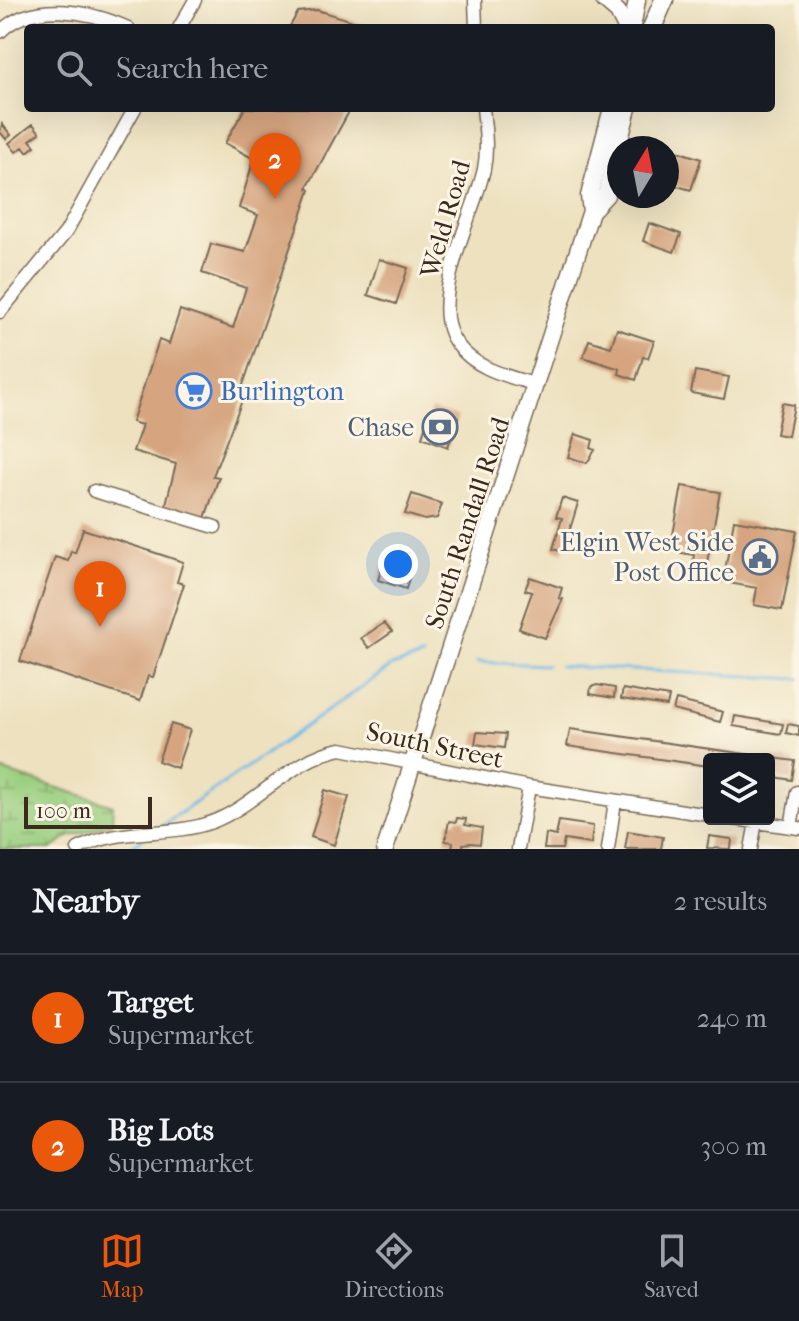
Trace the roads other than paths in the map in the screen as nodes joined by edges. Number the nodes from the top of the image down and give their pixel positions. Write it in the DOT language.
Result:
graph roads {
  1 [pos="195,0"];
  2 [pos="475,0"];
  3 [pos="604,0"];
  4 [pos="637,0"];
  5 [pos="655,0"];
  6 [pos="664,0"];
  7 [pos="34,4"];
  8 [pos="115,24"];
  9 [pos="181,24"];
  10 [pos="476,24"];
  11 [pos="626,24"];
  12 [pos="630,24"];
  13 [pos="652,24"];
  14 [pos="653,24"];
  15 [pos="0,32"];
  16 [pos="133,112"];
  17 [pos="483,112"];
  18 [pos="611,112"];
  19 [pos="627,112"];
  20 [pos="591,211"];
  21 [pos="0,312"];
  22 [pos="537,385"];
  23 [pos="94,491"];
  24 [pos="215,527"];
  25 [pos="413,764"];
  26 [pos="529,787"];
  27 [pos="797,792"];
  28 [pos="615,801"];
  29 [pos="703,814"];
  30 [pos="755,825"];
  31 [pos="775,825"];
  32 [pos="795,828"];
  33 [pos="78,849"];
  34 [pos="385,849"];
  35 [pos="518,849"];
  36 [pos="608,849"];
  37 [pos="751,849"];
  1 -- 9 [label="street"];
  2 -- 10 [label="street"];
  3 -- 11 [label="main road"];
  4 -- 12 [label="main road"];
  5 -- 13 [label="main road"];
  6 -- 14 [label="highway"];
  7 -- 8 [label="street"];
  7 -- 15 [label="street"];
  16 -- 21 [label="street"];
  17 -- 22 [label="street, Weld Road"];
  18 -- 20 [label="main road, South Randall Road"];
  19 -- 20 [label="main road, South Randall Road"];
  20 -- 22 [label="main road, South Randall Road"];
  22 -- 25 [label="main road, South Randall Road"];
  23 -- 24 [label="street"];
  25 -- 26 [label="street, South Street"];
  25 -- 33 [label="street, South Street"];
  25 -- 34 [label="main road, South Randall Road"];
  26 -- 28 [label="street, South Street"];
  26 -- 35 [label="street"];
  27 -- 32 [label="street"];
  28 -- 29 [label="street, South Street"];
  28 -- 36 [label="street"];
  30 -- 37 [label="street"];
  31 -- 32 [label="street"];
}
